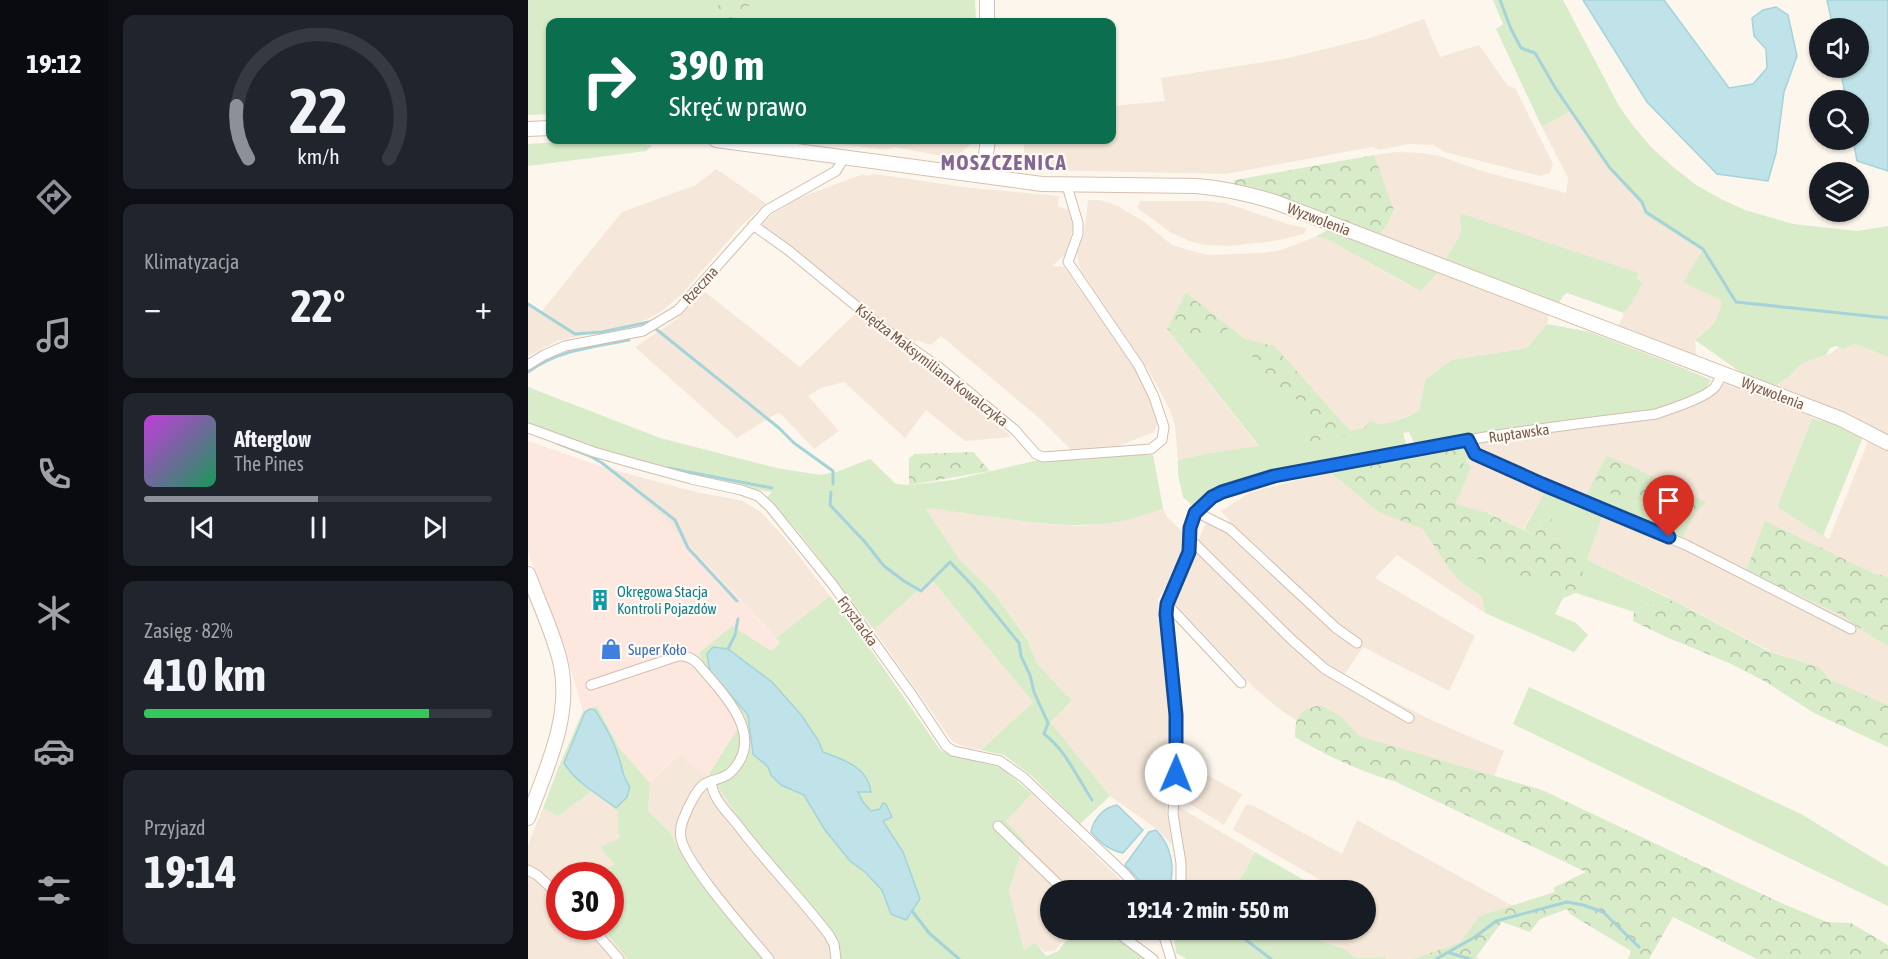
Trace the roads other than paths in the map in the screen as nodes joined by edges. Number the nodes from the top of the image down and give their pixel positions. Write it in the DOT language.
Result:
graph roads {
  1 [pos="987,0"];
  2 [pos="987,18"];
  3 [pos="546,128"];
  4 [pos="528,129"];
  5 [pos="744,144"];
  6 [pos="987,144"];
  7 [pos="844,158"];
  8 [pos="983,176"];
  9 [pos="1067,186"];
  10 [pos="753,225"];
  11 [pos="528,365"];
  12 [pos="1721,373"];
  13 [pos="528,428"];
  14 [pos="1468,440"];
  15 [pos="1888,443"];
  16 [pos="1197,512"];
  17 [pos="1190,539"];
  18 [pos="528,574"];
  19 [pos="1167,604"];
  20 [pos="1851,629"];
  21 [pos="1358,643"];
  22 [pos="1242,683"];
  23 [pos="591,685"];
  24 [pos="1409,718"];
  25 [pos="711,781"];
  26 [pos="528,818"];
  27 [pos="998,826"];
  28 [pos="528,870"];
  29 [pos="1054,880"];
  30 [pos="1131,880"];
  31 [pos="1181,880"];
  32 [pos="546,883"];
  33 [pos="603,940"];
  34 [pos="1127,940"];
  35 [pos="1165,940"];
  36 [pos="620,959"];
  37 [pos="769,959"];
  38 [pos="836,959"];
  39 [pos="1153,959"];
  40 [pos="1170,959"];
  1 -- 2 [label="street"];
  3 -- 4 [label="street"];
  5 -- 7 [label="street, Wyzwolenia"];
  6 -- 8 [label="street"];
  7 -- 8 [label="street, Wyzwolenia"];
  7 -- 10 [label="street, Rzeczna"];
  8 -- 9 [label="street, Wyzwolenia"];
  9 -- 10 [label="street, Księdza Maksymiliana Kowalczyka"];
  9 -- 12 [label="street, Wyzwolenia"];
  10 -- 11 [label="street, Rzeczna"];
  12 -- 14 [label="street, Ruptawska"];
  12 -- 15 [label="street, Wyzwolenia"];
  13 -- 30 [label="street, Frysztacka"];
  14 -- 16 [label="street, Ruptawska"];
  14 -- 20 [label="street"];
  16 -- 17 [label="street"];
  16 -- 21 [label="street"];
  17 -- 19 [label="street"];
  17 -- 24 [label="street"];
  18 -- 26 [label="street"];
  19 -- 22 [label="street"];
  19 -- 31 [label="street"];
  23 -- 25 [label="street"];
  25 -- 37 [label="street"];
  25 -- 38 [label="street"];
  27 -- 29 [label="street"];
  28 -- 32 [label="street"];
  33 -- 36 [label="street"];
  34 -- 39 [label="street"];
  35 -- 40 [label="street"];
}
